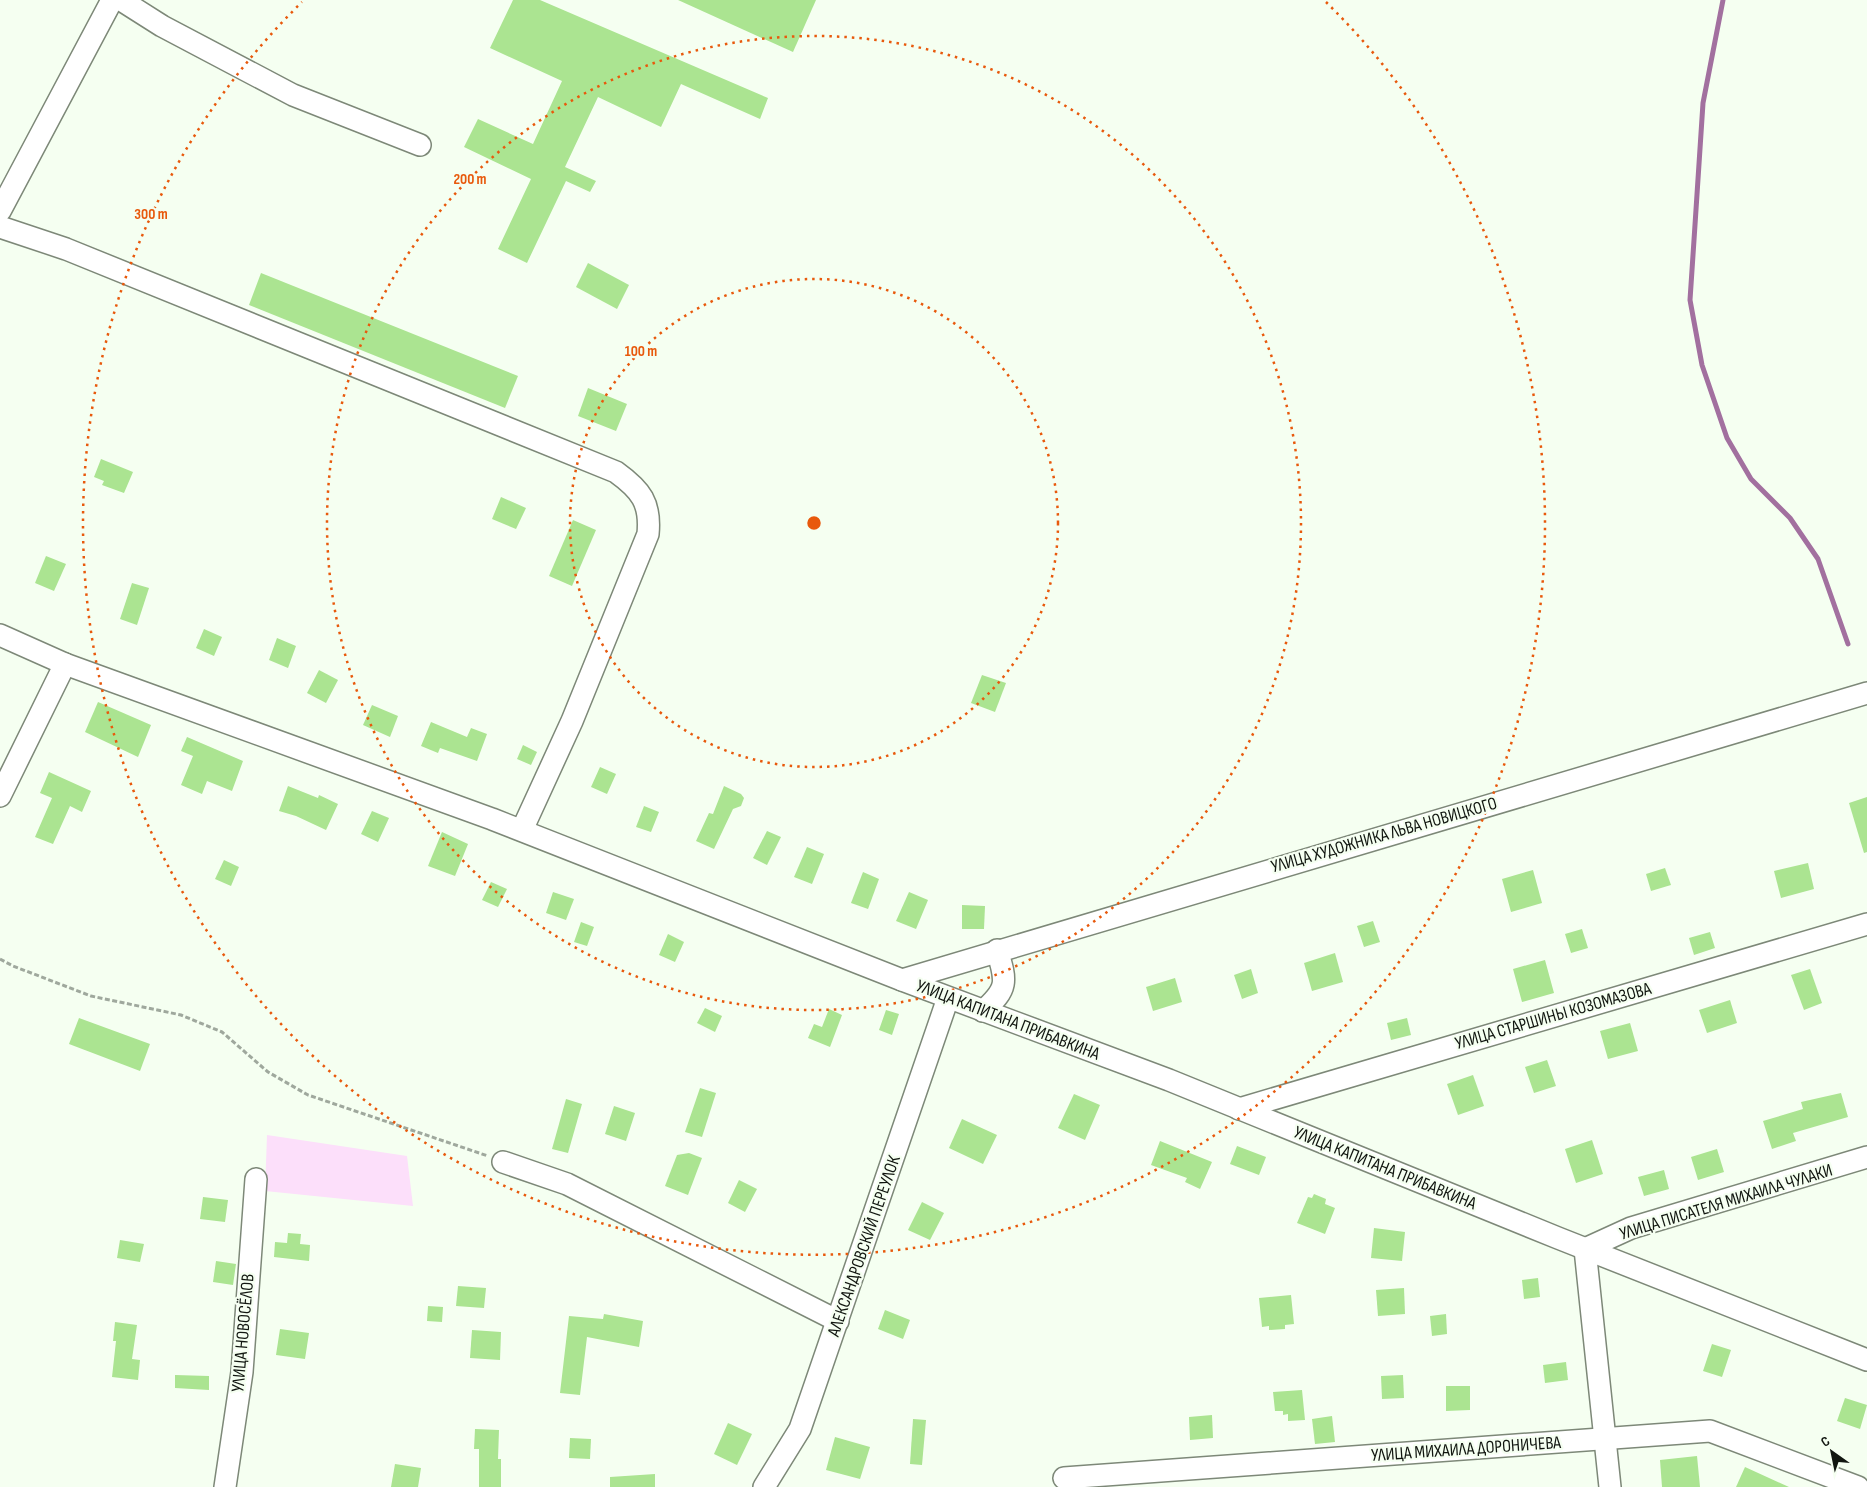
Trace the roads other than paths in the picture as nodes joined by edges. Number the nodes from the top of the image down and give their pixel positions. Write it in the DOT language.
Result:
graph roads {
  1 [pos="112,0"];
  2 [pos="121,0"];
  3 [pos="420,145"];
  4 [pos="0,211"];
  5 [pos="0,227"];
  6 [pos="0,635"];
  7 [pos="65,664"];
  8 [pos="1867,693"];
  9 [pos="0,796"];
  10 [pos="522,830"];
  11 [pos="1867,924"];
  12 [pos="997,950"];
  13 [pos="902,980"];
  14 [pos="948,998"];
  15 [pos="983,1011"];
  16 [pos="1239,1109"];
  17 [pos="1867,1157"];
  18 [pos="503,1162"];
  19 [pos="256,1179"];
  20 [pos="1585,1249"];
  21 [pos="838,1321"];
  22 [pos="1867,1360"];
  23 [pos="1605,1439"];
  24 [pos="1064,1478"];
  25 [pos="1135,1480"];
  26 [pos="225,1487"];
  27 [pos="764,1487"];
  28 [pos="1610,1487"];
  29 [pos="1858,1487"];
  1 -- 4 [label="street"];
  2 -- 3 [label="street"];
  5 -- 10 [label="street"];
  6 -- 7 [label="street, УЛИЦА КАПИТАНА ПРИБАВКИНА"];
  7 -- 9 [label="street"];
  7 -- 10 [label="street, УЛИЦА КАПИТАНА ПРИБАВКИНА"];
  8 -- 12 [label="street, УЛИЦА ХУДОЖНИКА ЛЬВА НОВИЦКОГО"];
  10 -- 13 [label="street, УЛИЦА КАПИТАНА ПРИБАВКИНА"];
  11 -- 16 [label="street, УЛИЦА СТАРШИНЫ КОЗОМАЗОВА"];
  12 -- 13 [label="street, УЛИЦА ХУДОЖНИКА ЛЬВА НОВИЦКОГО"];
  12 -- 15 [label="street"];
  13 -- 14 [label="street, УЛИЦА КАПИТАНА ПРИБАВКИНА"];
  14 -- 15 [label="street, УЛИЦА КАПИТАНА ПРИБАВКИНА"];
  14 -- 21 [label="street, АЛЕКСАНДРОВСКИЙ ПЕРЕУЛОК"];
  15 -- 16 [label="street, УЛИЦА КАПИТАНА ПРИБАВКИНА"];
  16 -- 20 [label="street, УЛИЦА КАПИТАНА ПРИБАВКИНА"];
  17 -- 20 [label="street, УЛИЦА ПИСАТЕЛЯ МИХАИЛА ЧУЛАКИ"];
  18 -- 21 [label="street"];
  19 -- 26 [label="street, УЛИЦА НОВОСЁЛОВ"];
  20 -- 22 [label="street, УЛИЦА КАПИТАНА ПРИБАВКИНА"];
  20 -- 23 [label="street"];
  21 -- 27 [label="street, АЛЕКСАНДРОВСКИЙ ПЕРЕУЛОК"];
  23 -- 25 [label="street, УЛИЦА МИХАИЛА ДОРОНИЧЕВА"];
  23 -- 28 [label="street"];
  23 -- 29 [label="street, УЛИЦА МИХАИЛА ДОРОНИЧЕВА"];
  24 -- 25 [label="street, УЛИЦА МИХАИЛА ДОРОНИЧЕВА"];
}
